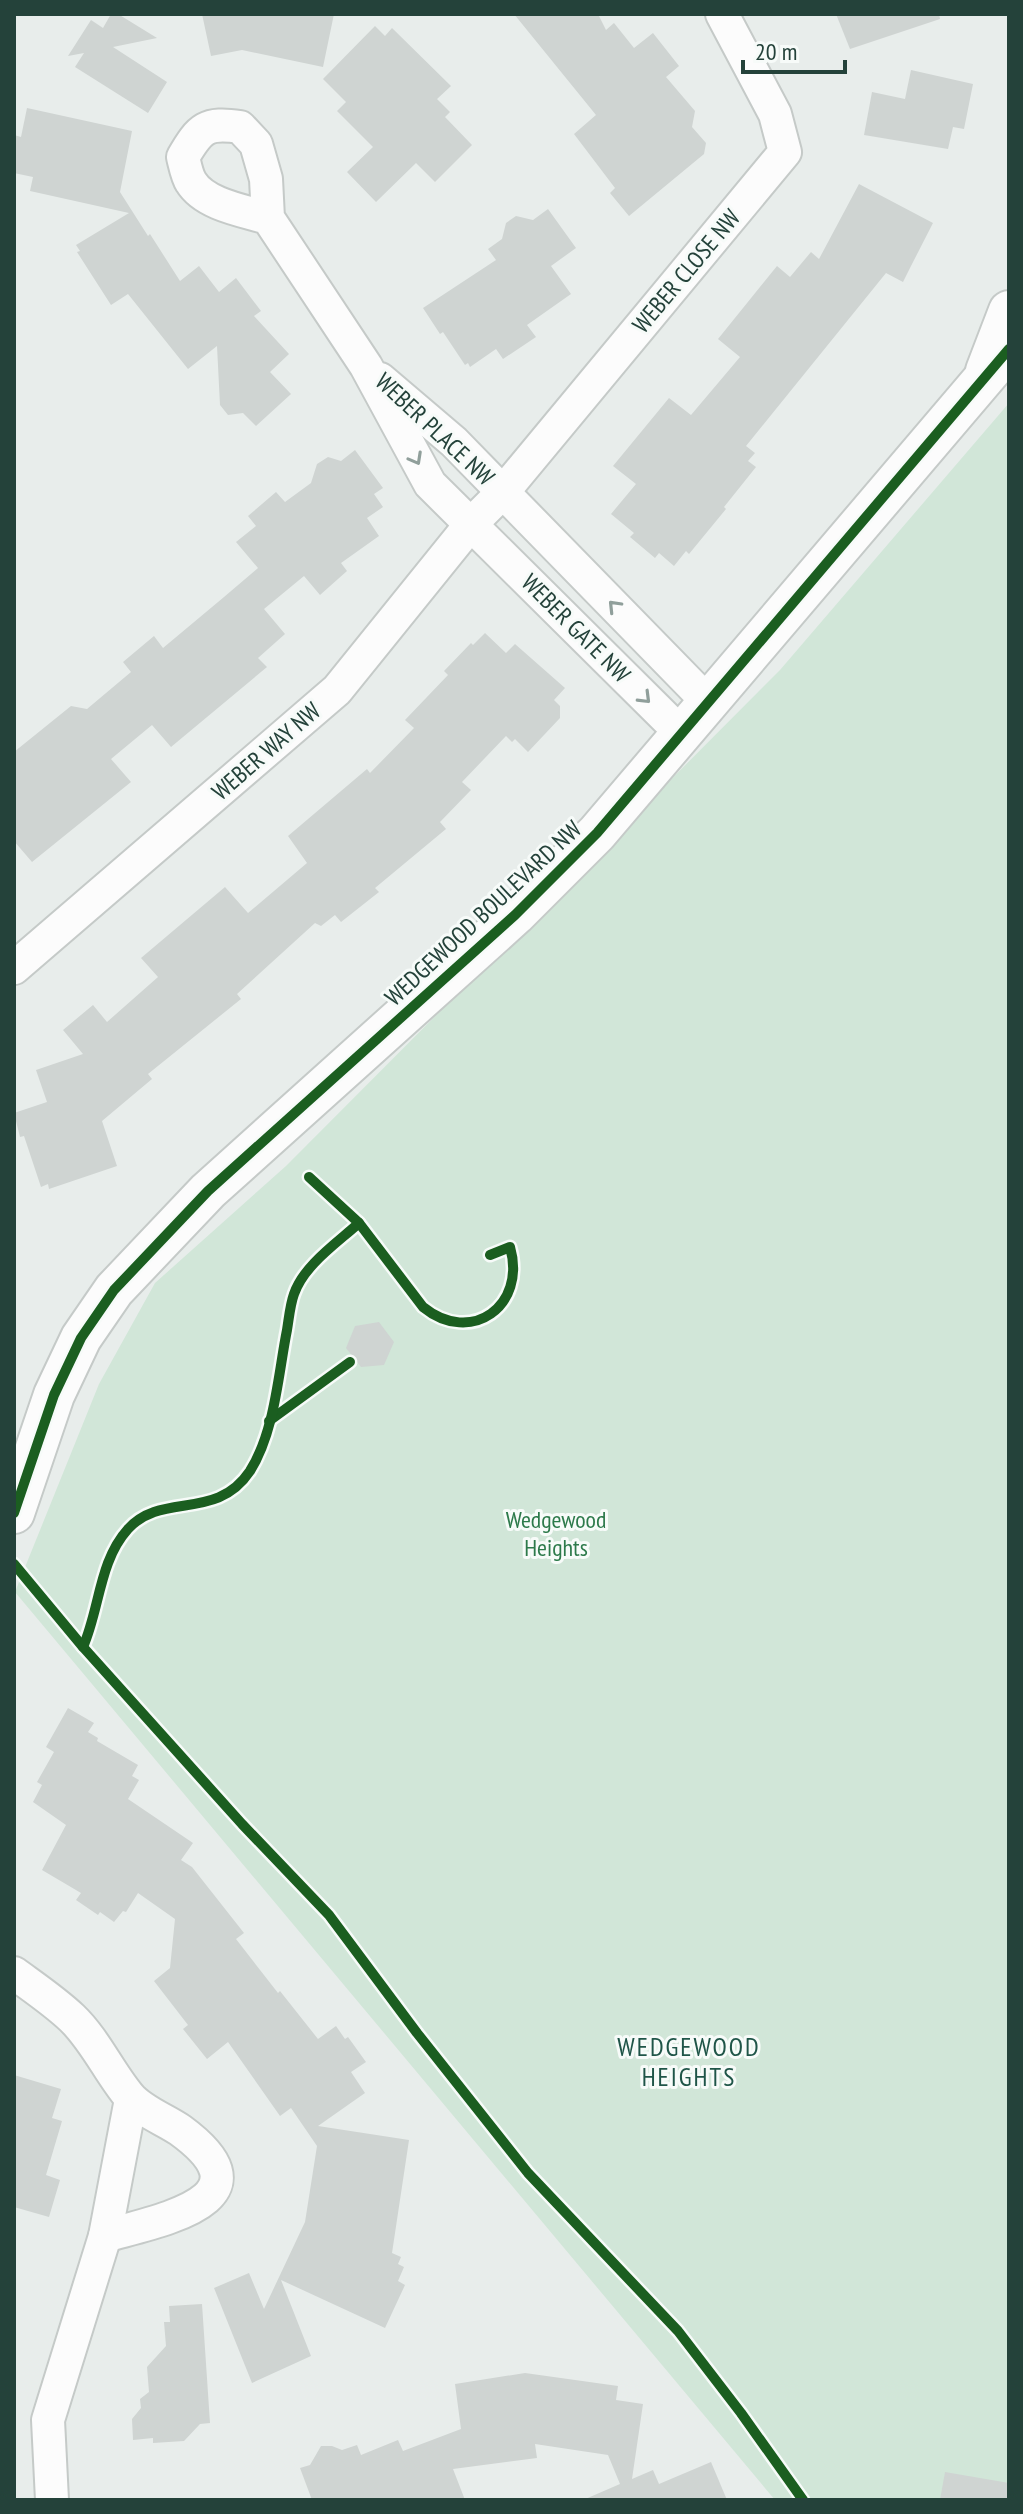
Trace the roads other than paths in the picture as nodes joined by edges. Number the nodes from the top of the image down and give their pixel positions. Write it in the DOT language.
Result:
graph roads {
  1 [pos="722,14"];
  2 [pos="268,218"];
  3 [pos="1009,311"];
  4 [pos="1009,349"];
  5 [pos="366,366"];
  6 [pos="983,380"];
  7 [pos="488,508"];
  8 [pos="708,702"];
  9 [pos="681,733"];
  10 [pos="14,968"];
  11 [pos="14,1513"];
  12 [pos="20,1981"];
  13 [pos="131,2099"];
  14 [pos="105,2236"];
  15 [pos="52,2500"];
  1 -- 7 [label="street, WEBER CLOSE NW"];
  2 -- 5 [label="street, WEBER PLACE NW"];
  3 -- 6 [label="street"];
  4 -- 6 [label="street, WEDGEWOOD BOULEVARD NW"];
  5 -- 7 [label="street, WEBER PLACE NW"];
  5 -- 7 [label="street, WEBER PLACE NW, one-way"];
  6 -- 8 [label="street, WEDGEWOOD BOULEVARD NW"];
  8 -- 7 [label="street, WEBER GATE NW, one-way"];
  7 -- 9 [label="street, WEBER GATE NW, one-way"];
  7 -- 10 [label="street, WEBER WAY NW"];
  8 -- 9 [label="street, WEDGEWOOD BOULEVARD NW"];
  9 -- 11 [label="street, WEDGEWOOD BOULEVARD NW"];
  12 -- 13 [label="street"];
  13 -- 14 [label="street"];
  13 -- 14 [label="street"];
  14 -- 15 [label="street"];
}
